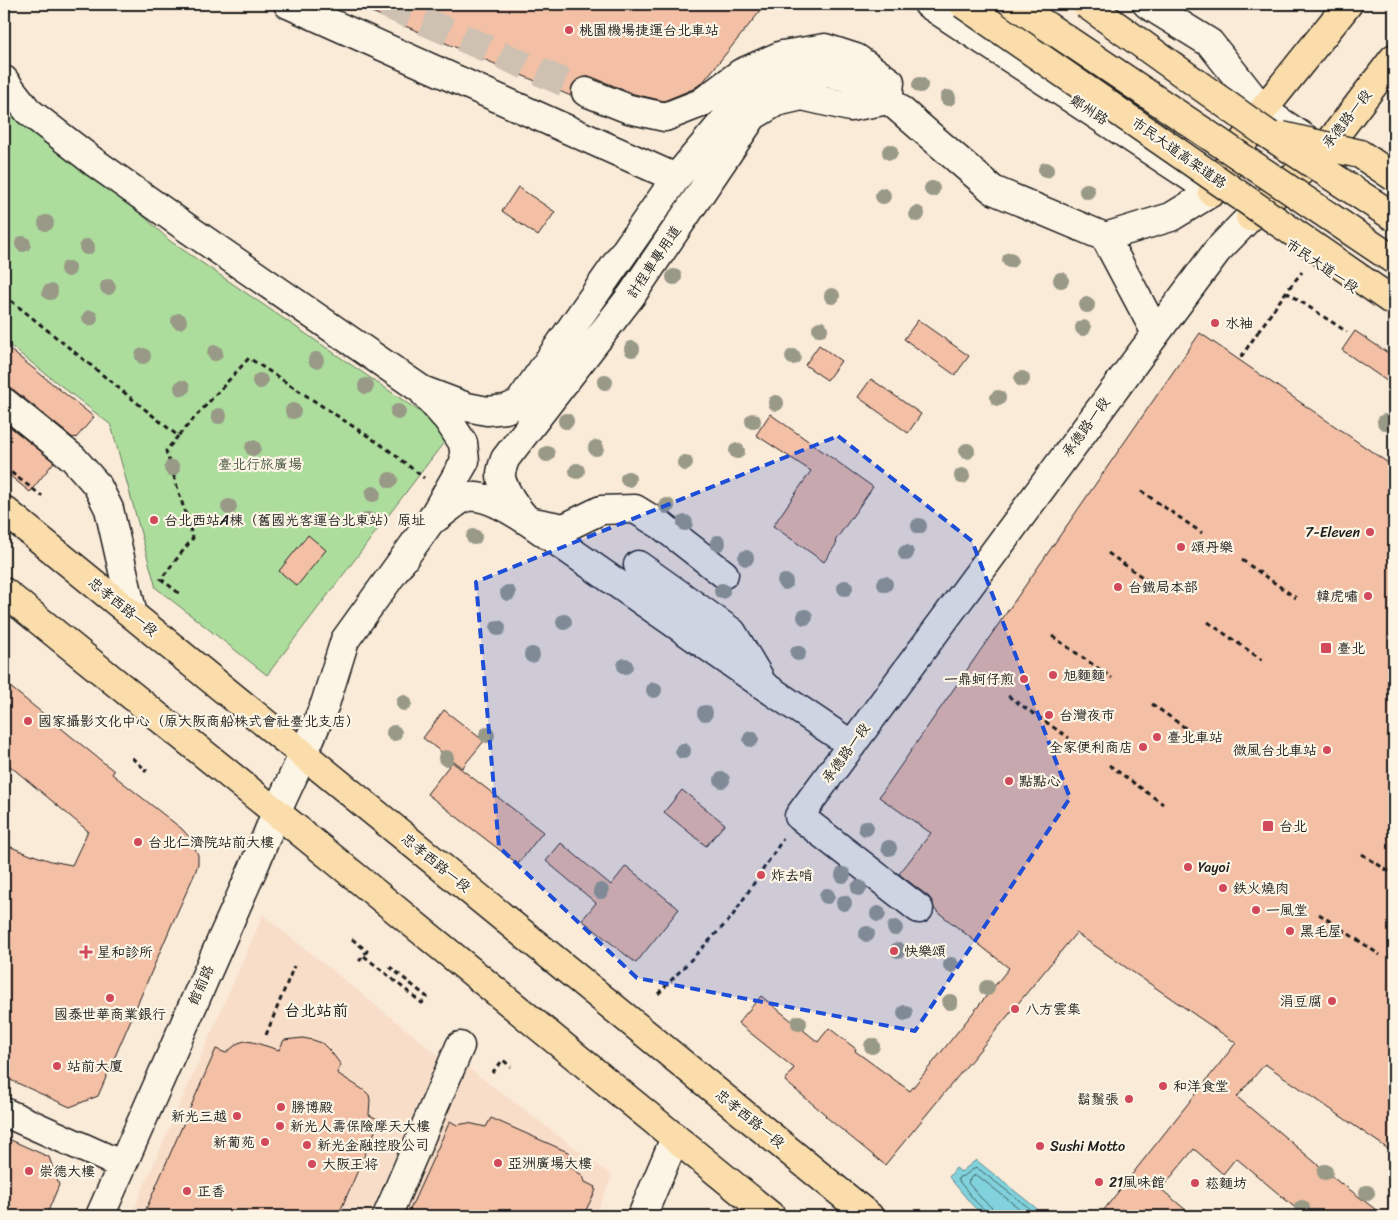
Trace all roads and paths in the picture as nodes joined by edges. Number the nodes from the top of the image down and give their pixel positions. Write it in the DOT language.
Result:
graph roads {
  1 [pos="288,4"];
  2 [pos="928,4"];
  3 [pos="963,4"];
  4 [pos="1014,4"];
  5 [pos="1086,4"];
  6 [pos="1147,4"];
  7 [pos="1348,4"];
  8 [pos="1394,58"];
  9 [pos="4,80"];
  10 [pos="586,92"];
  11 [pos="888,100"];
  12 [pos="1264,122"];
  13 [pos="1324,150"];
  14 [pos="1394,177"];
  15 [pos="676,178"];
  16 [pos="1212,192"];
  17 [pos="1394,198"];
  18 [pos="1250,217"];
  19 [pos="1394,218"];
  20 [pos="1105,237"];
  21 [pos="1394,260"];
  22 [pos="1286,292"];
  23 [pos="4,295"];
  24 [pos="1394,302"];
  25 [pos="1394,315"];
  26 [pos="1258,332"];
  27 [pos="1347,332"];
  28 [pos="1156,333"];
  29 [pos="1241,357"];
  30 [pos="422,390"];
  31 [pos="4,402"];
  32 [pos="178,436"];
  33 [pos="4,467"];
  34 [pos="424,478"];
  35 [pos="1142,491"];
  36 [pos="42,496"];
  37 [pos="4,510"];
  38 [pos="430,522"];
  39 [pos="529,522"];
  40 [pos="1202,533"];
  41 [pos="1108,553"];
  42 [pos="1242,560"];
  43 [pos="638,565"];
  44 [pos="724,574"];
  45 [pos="4,592"];
  46 [pos="180,594"];
  47 [pos="1168,595"];
  48 [pos="1296,598"];
  49 [pos="133,615"];
  50 [pos="1208,622"];
  51 [pos="1052,636"];
  52 [pos="1262,660"];
  53 [pos="1112,678"];
  54 [pos="764,685"];
  55 [pos="1008,696"];
  56 [pos="1152,704"];
  57 [pos="1069,738"];
  58 [pos="1206,742"];
  59 [pos="852,745"];
  60 [pos="303,755"];
  61 [pos="132,758"];
  62 [pos="1109,765"];
  63 [pos="144,772"];
  64 [pos="1162,804"];
  65 [pos="276,813"];
  66 [pos="800,816"];
  67 [pos="1362,854"];
  68 [pos="1394,875"];
  69 [pos="919,909"];
  70 [pos="1319,914"];
  71 [pos="352,939"];
  72 [pos="1380,955"];
  73 [pos="364,956"];
  74 [pos="357,964"];
  75 [pos="294,966"];
  76 [pos="390,966"];
  77 [pos="658,994"];
  78 [pos="266,1035"];
  79 [pos="460,1046"];
  80 [pos="511,1067"];
  81 [pos="492,1073"];
  82 [pos="4,1112"];
  83 [pos="675,1138"];
  84 [pos="122,1166"];
  85 [pos="100,1216"];
  86 [pos="387,1216"];
  87 [pos="642,1216"];
  88 [pos="771,1216"];
  89 [pos="869,1216"];
  1 -- 15 [label="street"];
  2 -- 16 [label="street, 鄭州路"];
  3 -- 24 [label="main road, 市民大道高架道路, bridge"];
  4 -- 21 [label="main road, bridge"];
  5 -- 12 [label="main road, bridge"];
  6 -- 12 [label="street"];
  7 -- 12 [label="main road"];
  8 -- 13 [label="main road, 承德路一段"];
  9 -- 30 [label="street"];
  10 -- 11 [label="street"];
  11 -- 15 [label="street"];
  11 -- 20 [label="street"];
  11 -- 39 [label="street, 計程車專用道"];
  12 -- 13 [label="street"];
  12 -- 14 [label="main road, bridge"];
  12 -- 16 [label="main road"];
  12 -- 19 [label="main road, bridge"];
  13 -- 17 [label="street"];
  13 -- 18 [label="main road, 承德路一段"];
  15 -- 30 [label="street"];
  16 -- 18 [label="street, 鄭州路"];
  16 -- 20 [label="street"];
  18 -- 25 [label="street, 市民大道一段"];
  18 -- 28 [label="street, 承德路一段"];
  20 -- 28 [label="street"];
  22 -- 27 [label="path"];
  23 -- 32 [label="path"];
  26 -- 29 [label="path"];
  28 -- 59 [label="street, 承德路一段"];
  30 -- 38 [label="street"];
  31 -- 49 [label="street"];
  32 -- 34 [label="path"];
  32 -- 46 [label="path"];
  33 -- 36 [label="path"];
  35 -- 40 [label="path"];
  37 -- 49 [label="main road, 忠孝西路一段"];
  38 -- 39 [label="street"];
  38 -- 60 [label="street, 館前路"];
  39 -- 44 [label="street"];
  39 -- 54 [label="street"];
  41 -- 47 [label="path"];
  42 -- 48 [label="path"];
  43 -- 54 [label="street"];
  45 -- 65 [label="main road"];
  49 -- 60 [label="main road, 忠孝西路一段"];
  50 -- 52 [label="path"];
  51 -- 53 [label="path"];
  54 -- 59 [label="street"];
  55 -- 57 [label="path"];
  56 -- 58 [label="path"];
  59 -- 66 [label="street, 承德路一段"];
  60 -- 65 [label="street, 館前路"];
  60 -- 89 [label="main road, 忠孝西路一段"];
  61 -- 63 [label="path"];
  62 -- 64 [label="path"];
  65 -- 83 [label="main road"];
  65 -- 84 [label="street, 館前路"];
  66 -- 69 [label="street"];
  66 -- 77 [label="path"];
  67 -- 68 [label="path"];
  70 -- 72 [label="path"];
  71 -- 73 [label="path"];
  73 -- 74 [label="path"];
  73 -- 76 [label="path"];
  75 -- 78 [label="path"];
  79 -- 86 [label="street"];
  80 -- 81 [label="path"];
  82 -- 84 [label="street"];
  83 -- 87 [label="street"];
  83 -- 88 [label="main road"];
  84 -- 85 [label="street, 館前路"];
}
